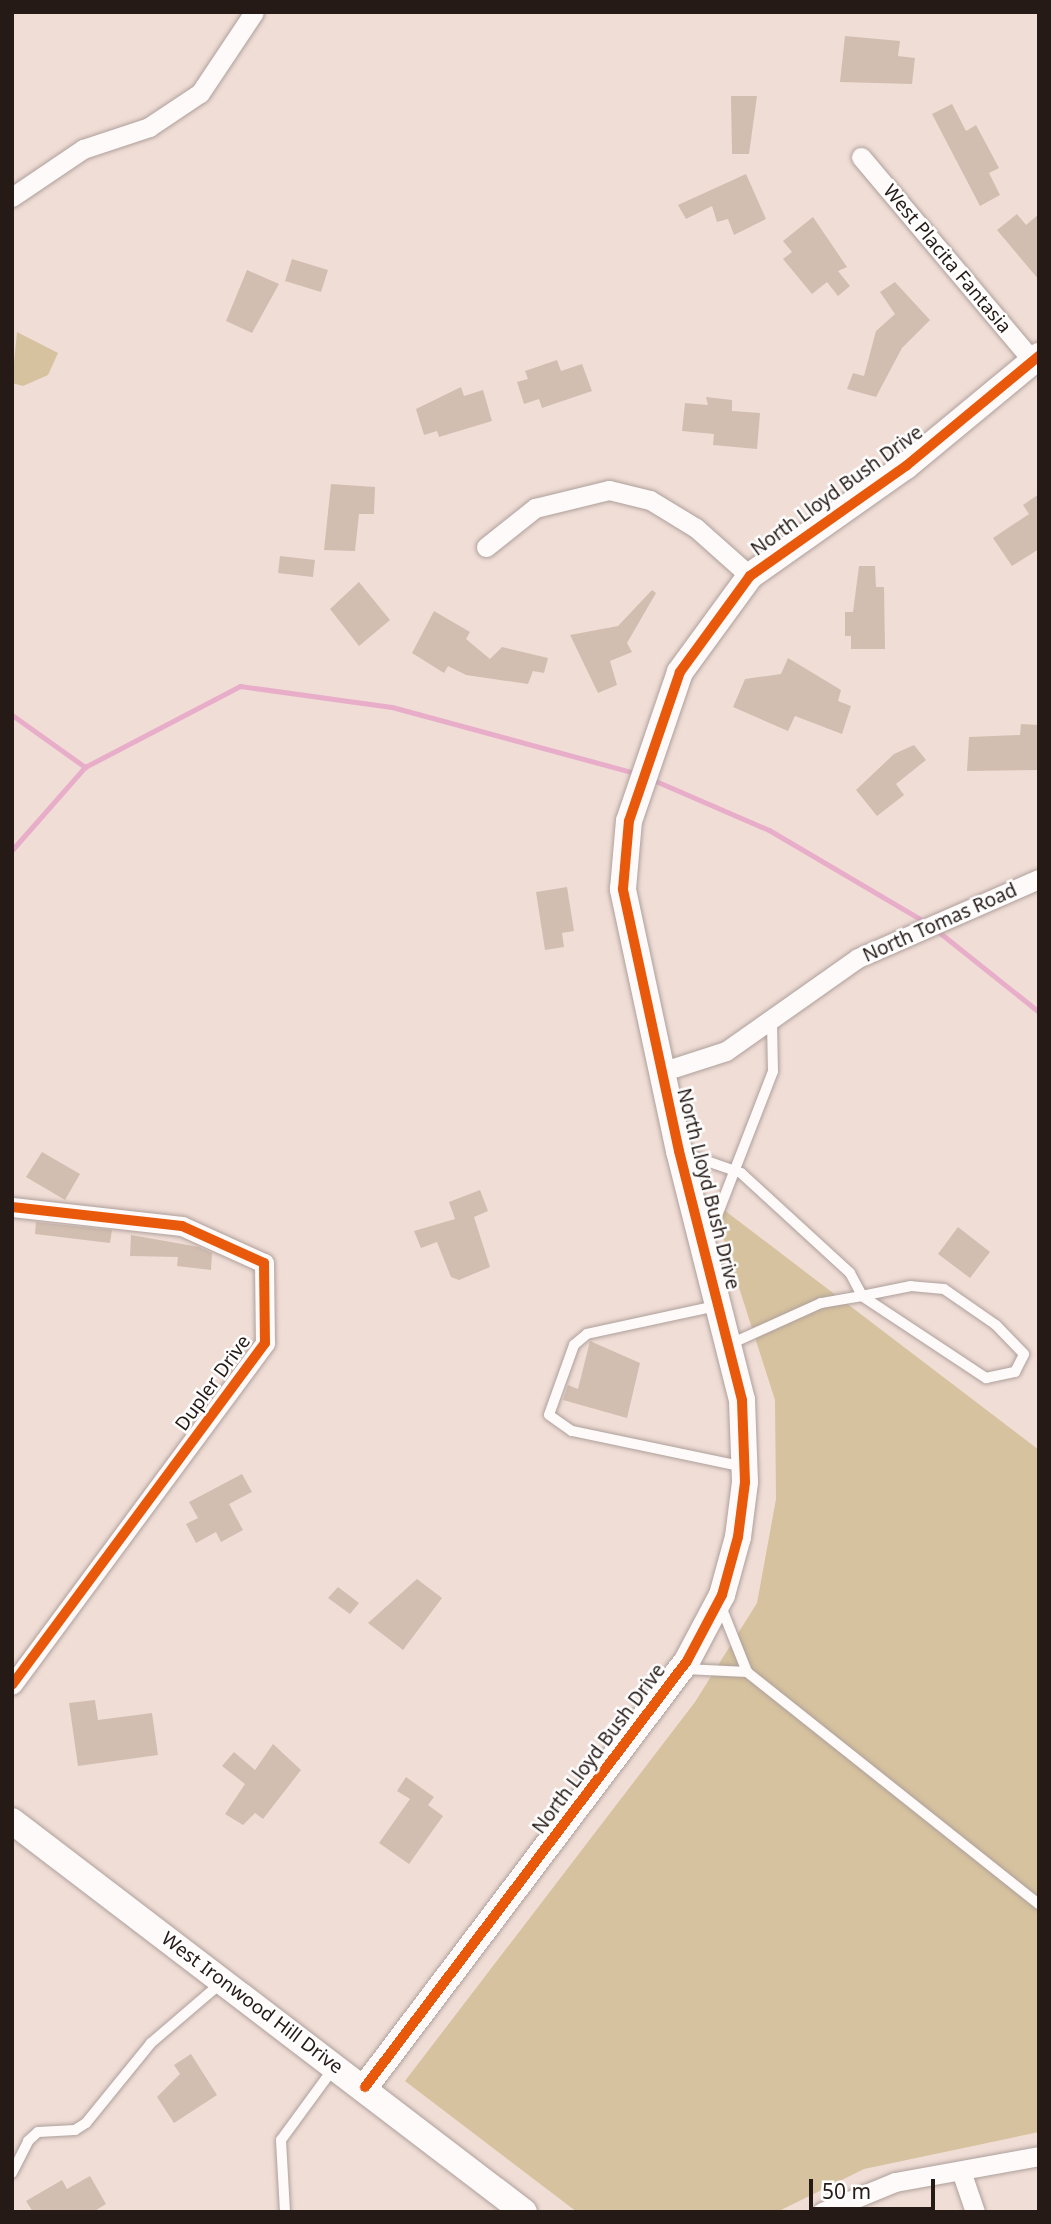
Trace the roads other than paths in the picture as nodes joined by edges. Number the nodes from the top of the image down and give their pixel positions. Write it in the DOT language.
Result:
graph roads {
  1 [pos="254,12"];
  2 [pos="862,157"];
  3 [pos="12,197"];
  4 [pos="1036,359"];
  5 [pos="486,547"];
  6 [pos="750,576"];
  7 [pos="1039,879"];
  8 [pos="772,1024"];
  9 [pos="661,1072"];
  10 [pos="679,1151"];
  11 [pos="736,1171"];
  12 [pos="12,1208"];
  13 [pos="704,1250"];
  14 [pos="862,1296"];
  15 [pos="718,1306"];
  16 [pos="728,1345"];
  17 [pos="744,1467"];
  18 [pos="719,1601"];
  19 [pos="681,1669"];
  20 [pos="747,1672"];
  21 [pos="12,1685"];
  22 [pos="12,1822"];
  23 [pos="1039,1903"];
  24 [pos="224,1980"];
  25 [pos="336,2066"];
  26 [pos="365,2087"];
  27 [pos="1039,2156"];
  28 [pos="961,2171"];
  29 [pos="12,2173"];
  30 [pos="509,2207"];
  31 [pos="285,2212"];
  32 [pos="822,2212"];
  33 [pos="975,2212"];
  1 -- 3 [label="street"];
  2 -- 4 [label="street, West Placita Fantasia"];
  4 -- 6 [label="street, North Lloyd Bush Drive"];
  5 -- 6 [label="street"];
  6 -- 9 [label="street, North Lloyd Bush Drive"];
  7 -- 8 [label="street, North Tomas Road"];
  8 -- 9 [label="street, North Tomas Road"];
  8 -- 11 [label="lane"];
  9 -- 10 [label="street, North Lloyd Bush Drive"];
  10 -- 11 [label="lane"];
  10 -- 13 [label="street, North Lloyd Bush Drive"];
  11 -- 13 [label="lane"];
  11 -- 14 [label="lane"];
  12 -- 21 [label="street, Dupler Drive"];
  13 -- 15 [label="street, North Lloyd Bush Drive"];
  14 -- 14 [label="lane"];
  14 -- 16 [label="lane"];
  15 -- 16 [label="street, North Lloyd Bush Drive"];
  15 -- 17 [label="lane"];
  16 -- 17 [label="street, North Lloyd Bush Drive"];
  17 -- 18 [label="street, North Lloyd Bush Drive"];
  18 -- 19 [label="street, North Lloyd Bush Drive"];
  18 -- 20 [label="lane"];
  19 -- 20 [label="lane"];
  19 -- 26 [label="street, North Lloyd Bush Drive"];
  20 -- 23 [label="lane"];
  22 -- 24 [label="street, West Ironwood Hill Drive"];
  24 -- 25 [label="street, West Ironwood Hill Drive"];
  24 -- 29 [label="lane"];
  25 -- 26 [label="street, West Ironwood Hill Drive"];
  25 -- 31 [label="lane"];
  26 -- 30 [label="street, West Ironwood Hill Drive"];
  27 -- 28 [label="street"];
  28 -- 32 [label="street"];
  28 -- 33 [label="street"];
}
